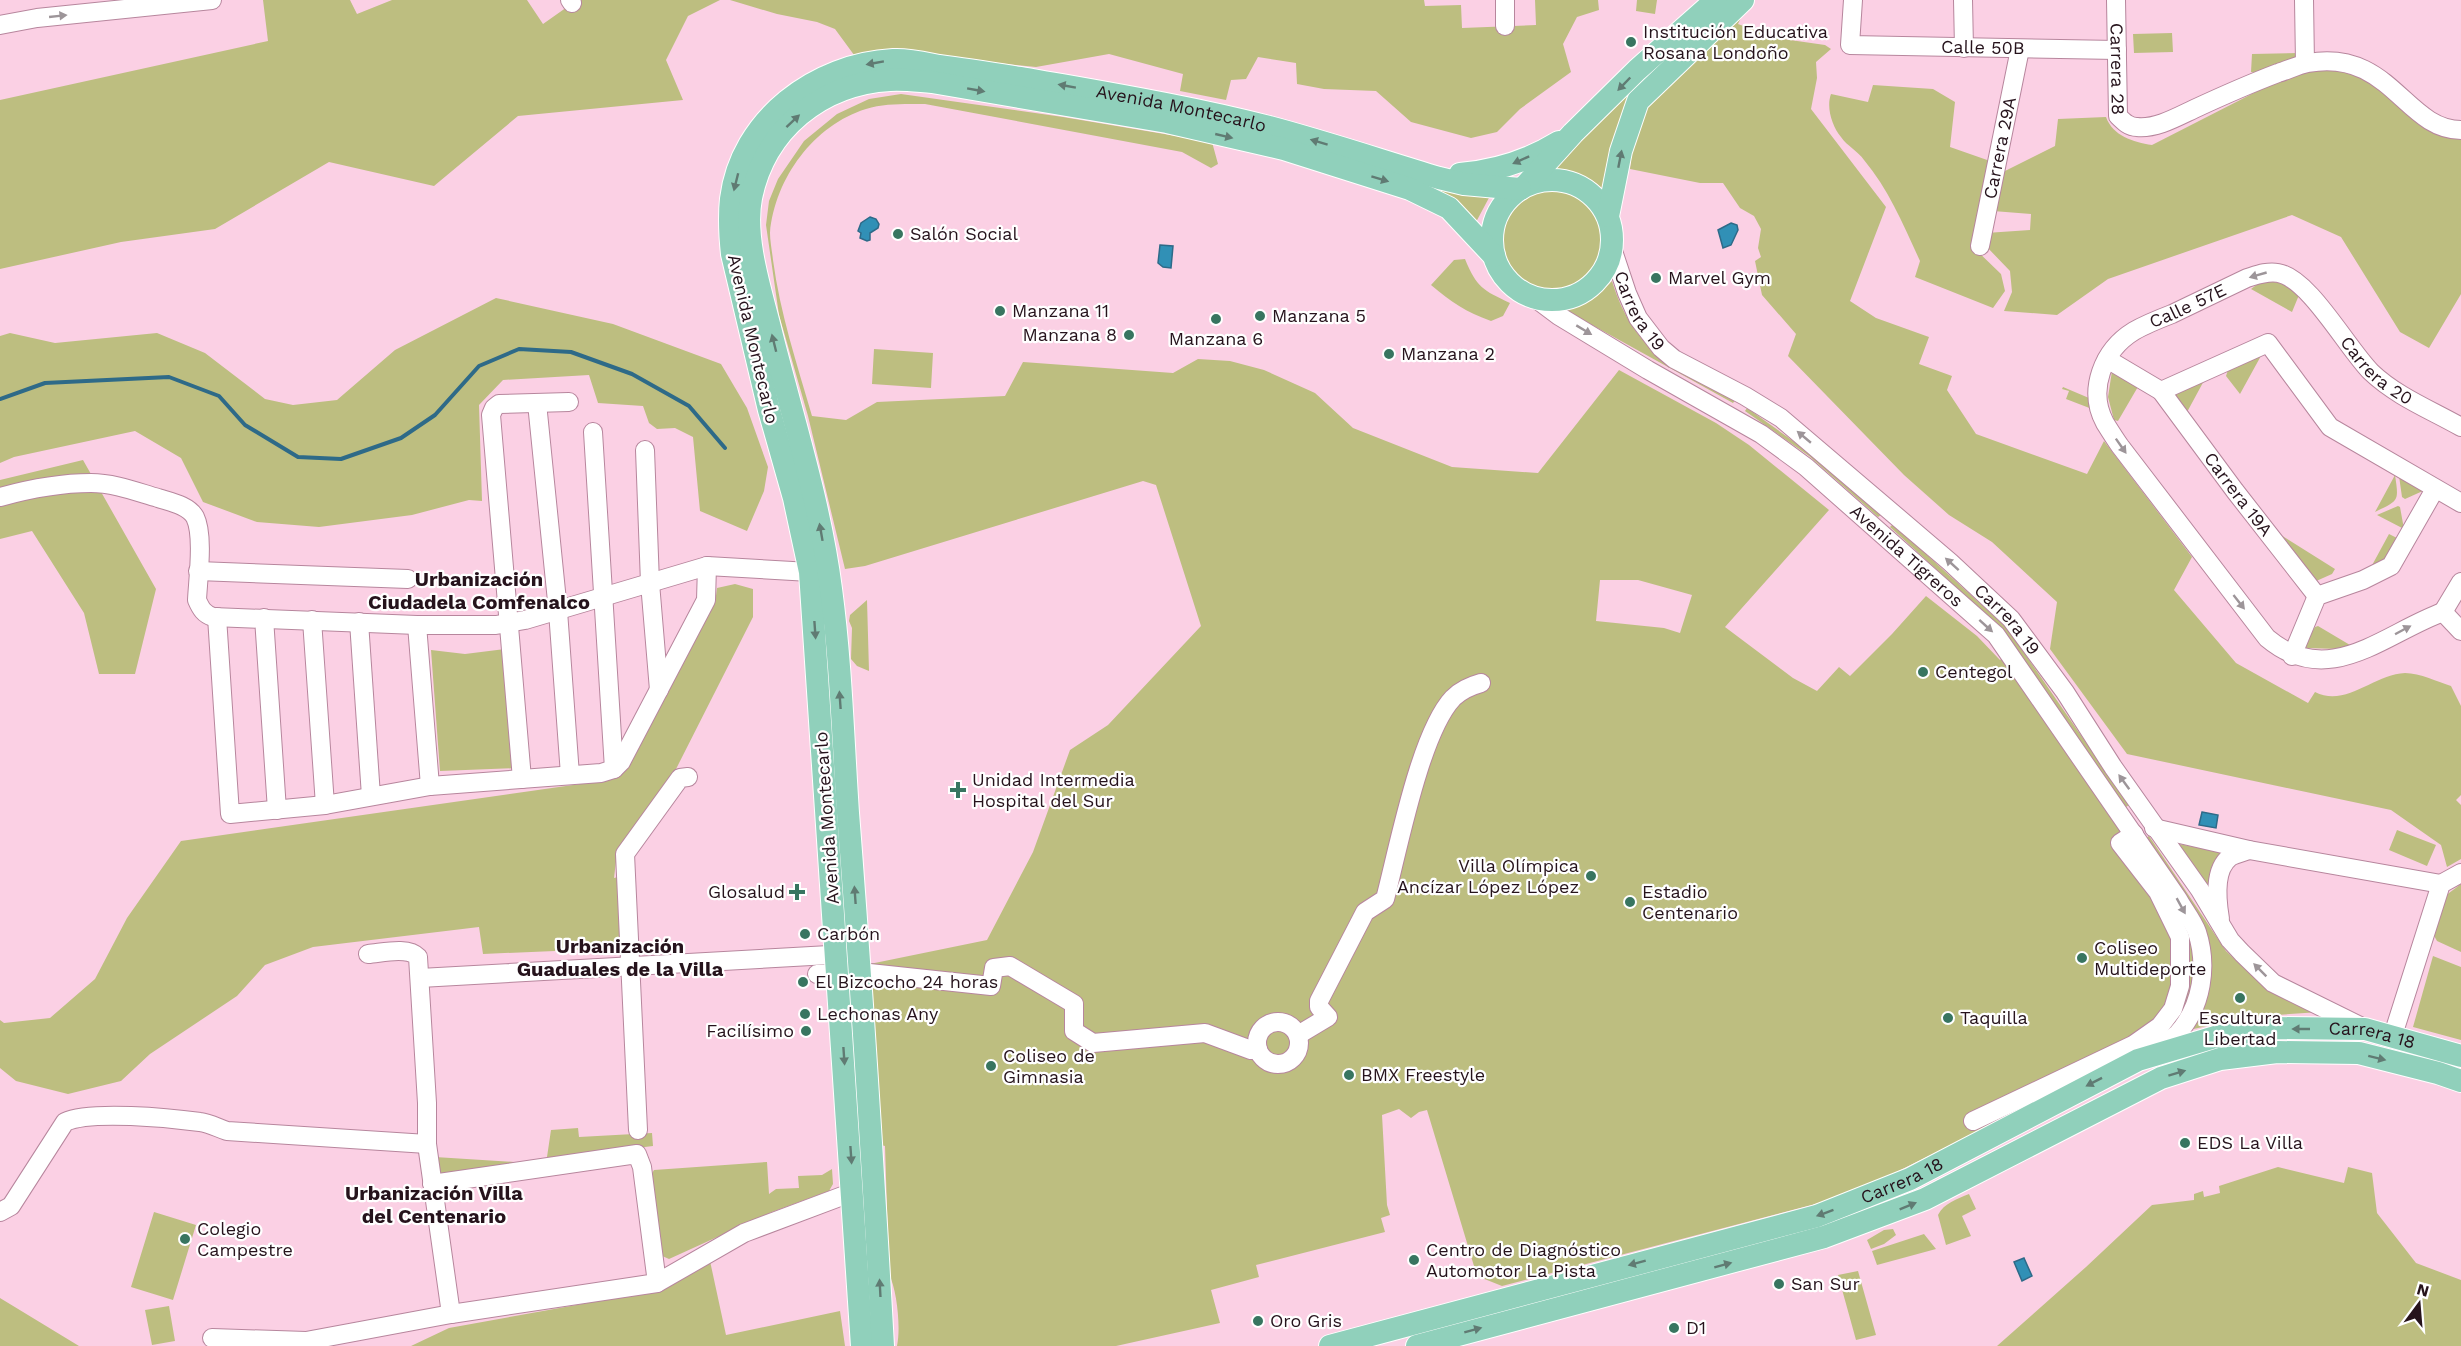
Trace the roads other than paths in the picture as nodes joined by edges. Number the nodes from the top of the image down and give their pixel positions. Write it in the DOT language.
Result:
graph roads {
  1 [pos="212,0"];
  2 [pos="1505,0"];
  3 [pos="1716,0"];
  4 [pos="1743,0"];
  5 [pos="1853,0"];
  6 [pos="1962,0"];
  7 [pos="2116,0"];
  8 [pos="2304,0"];
  9 [pos="0,25"];
  10 [pos="1505,26"];
  11 [pos="1964,48"];
  12 [pos="2020,49"];
  13 [pos="2117,50"];
  14 [pos="2305,63"];
  15 [pos="2461,130"];
  16 [pos="1573,133"];
  17 [pos="1375,159"];
  18 [pos="1523,187"];
  19 [pos="1608,216"];
  20 [pos="1980,246"];
  21 [pos="1612,248"];
  22 [pos="1494,255"];
  23 [pos="2309,293"];
  24 [pos="1535,298"];
  25 [pos="2107,359"];
  26 [pos="2161,391"];
  27 [pos="569,402"];
  28 [pos="537,403"];
  29 [pos="2461,427"];
  30 [pos="593,432"];
  31 [pos="645,450"];
  32 [pos="2435,489"];
  33 [pos="0,497"];
  34 [pos="2461,503"];
  35 [pos="707,566"];
  36 [pos="198,571"];
  37 [pos="810,572"];
  38 [pos="408,579"];
  39 [pos="2461,582"];
  40 [pos="650,583"];
  41 [pos="2317,596"];
  42 [pos="604,597"];
  43 [pos="558,610"];
  44 [pos="2443,612"];
  45 [pos="217,617"];
  46 [pos="264,618"];
  47 [pos="312,620"];
  48 [pos="359,622"];
  49 [pos="510,623"];
  50 [pos="417,625"];
  51 [pos="2461,631"];
  52 [pos="2292,656"];
  53 [pos="1481,683"];
  54 [pos="659,690"];
  55 [pos="614,769"];
  56 [pos="570,775"];
  57 [pos="688,777"];
  58 [pos="522,779"];
  59 [pos="430,786"];
  60 [pos="371,796"];
  61 [pos="325,805"];
  62 [pos="277,810"];
  63 [pos="2129,828"];
  64 [pos="2158,829"];
  65 [pos="2249,850"];
  66 [pos="2461,873"];
  67 [pos="2441,884"];
  68 [pos="2221,923"];
  69 [pos="368,954"];
  70 [pos="860,963"];
  71 [pos="629,967"];
  72 [pos="830,967"];
  73 [pos="420,978"];
  74 [pos="2365,1029"];
  75 [pos="1298,1035"];
  76 [pos="2393,1035"];
  77 [pos="1258,1049"];
  78 [pos="2461,1056"];
  79 [pos="2138,1060"];
  80 [pos="2461,1081"];
  81 [pos="1973,1121"];
  82 [pos="638,1130"];
  83 [pos="426,1144"];
  84 [pos="432,1184"];
  85 [pos="854,1192"];
  86 [pos="0,1212"];
  87 [pos="657,1282"];
  88 [pos="451,1314"];
  89 [pos="212,1338"];
  90 [pos="862,1346"];
  91 [pos="883,1346"];
  92 [pos="1330,1346"];
  93 [pos="1417,1346"];
  9 -- 1 [label="street, one-way"];
  2 -- 10 [label="street"];
  3 -- 16 [label="main road, one-way"];
  19 -- 4 [label="main road, one-way"];
  5 -- 11 [label="street, Calle 50B"];
  6 -- 11 [label="street"];
  7 -- 13 [label="street, Carrera 28"];
  8 -- 14 [label="street"];
  11 -- 12 [label="street, Calle 50B"];
  12 -- 13 [label="street, Calle 50B"];
  12 -- 20 [label="street, Carrera 29A"];
  13 -- 14 [label="street, Carrera 28"];
  14 -- 15 [label="street"];
  16 -- 17 [label="main road, one-way"];
  16 -- 18 [label="main road"];
  17 -- 18 [label="main road, Avenida Montecarlo"];
  17 -- 37 [label="main road, Avenida Montecarlo, one-way"];
  18 -- 19 [label="main road"];
  18 -- 22 [label="main road"];
  19 -- 21 [label="main road"];
  21 -- 24 [label="main road"];
  64 -- 21 [label="street, Carrera 19, one-way"];
  22 -- 24 [label="main road"];
  70 -- 22 [label="main road, Avenida Montecarlo, one-way"];
  23 -- 25 [label="street, Calle 57E, one-way"];
  23 -- 29 [label="street, Carrera 20"];
  24 -- 63 [label="street, Avenida Tigreros, one-way"];
  25 -- 26 [label="street"];
  25 -- 52 [label="street, Calle 57E, one-way"];
  26 -- 32 [label="street"];
  26 -- 41 [label="street, Carrera 19A"];
  27 -- 28 [label="street"];
  28 -- 43 [label="street"];
  28 -- 49 [label="street"];
  30 -- 42 [label="street"];
  31 -- 40 [label="street"];
  32 -- 34 [label="street"];
  32 -- 41 [label="street"];
  33 -- 36 [label="street"];
  35 -- 37 [label="street"];
  35 -- 40 [label="street"];
  35 -- 54 [label="street"];
  36 -- 38 [label="street"];
  36 -- 45 [label="street"];
  37 -- 72 [label="main road, Avenida Montecarlo, one-way"];
  39 -- 44 [label="street"];
  40 -- 42 [label="street"];
  40 -- 54 [label="street"];
  41 -- 52 [label="street"];
  42 -- 43 [label="street"];
  42 -- 55 [label="street"];
  43 -- 49 [label="street"];
  43 -- 56 [label="street"];
  44 -- 51 [label="street"];
  52 -- 44 [label="street, one-way"];
  45 -- 46 [label="street"];
  45 -- 62 [label="street"];
  46 -- 47 [label="street"];
  46 -- 62 [label="street"];
  47 -- 48 [label="street"];
  47 -- 61 [label="street"];
  48 -- 50 [label="street"];
  48 -- 60 [label="street"];
  49 -- 50 [label="street"];
  49 -- 58 [label="street"];
  50 -- 59 [label="street"];
  53 -- 75 [label="street"];
  54 -- 55 [label="street"];
  55 -- 56 [label="street"];
  56 -- 58 [label="street"];
  57 -- 71 [label="street"];
  58 -- 59 [label="street"];
  59 -- 60 [label="street"];
  60 -- 61 [label="street"];
  61 -- 62 [label="street"];
  63 -- 64 [label="street"];
  63 -- 79 [label="street, Avenida Tigreros, one-way"];
  63 -- 81 [label="street"];
  64 -- 65 [label="street"];
  64 -- 68 [label="street, Carrera 19"];
  65 -- 67 [label="street"];
  65 -- 68 [label="street"];
  66 -- 67 [label="street"];
  67 -- 76 [label="street"];
  74 -- 68 [label="street, Carrera 19, one-way"];
  69 -- 73 [label="street"];
  70 -- 72 [label="street"];
  70 -- 77 [label="street"];
  91 -- 70 [label="main road, Avenida Montecarlo, one-way"];
  71 -- 72 [label="street"];
  71 -- 73 [label="street"];
  71 -- 82 [label="street"];
  72 -- 85 [label="main road, Avenida Montecarlo, one-way"];
  73 -- 83 [label="street"];
  74 -- 76 [label="main road, Carrera 18"];
  74 -- 79 [label="main road, Carrera 18, one-way"];
  75 -- 77 [label="street"];
  75 -- 77 [label="street"];
  76 -- 78 [label="main road, Carrera 18"];
  79 -- 92 [label="main road, Carrera 18, one-way"];
  93 -- 80 [label="main road, Carrera 18, one-way"];
  83 -- 84 [label="street"];
  83 -- 86 [label="street"];
  84 -- 87 [label="street"];
  84 -- 88 [label="street"];
  85 -- 87 [label="street"];
  85 -- 90 [label="main road, Avenida Montecarlo"];
  87 -- 88 [label="street"];
  88 -- 89 [label="street"];
}
